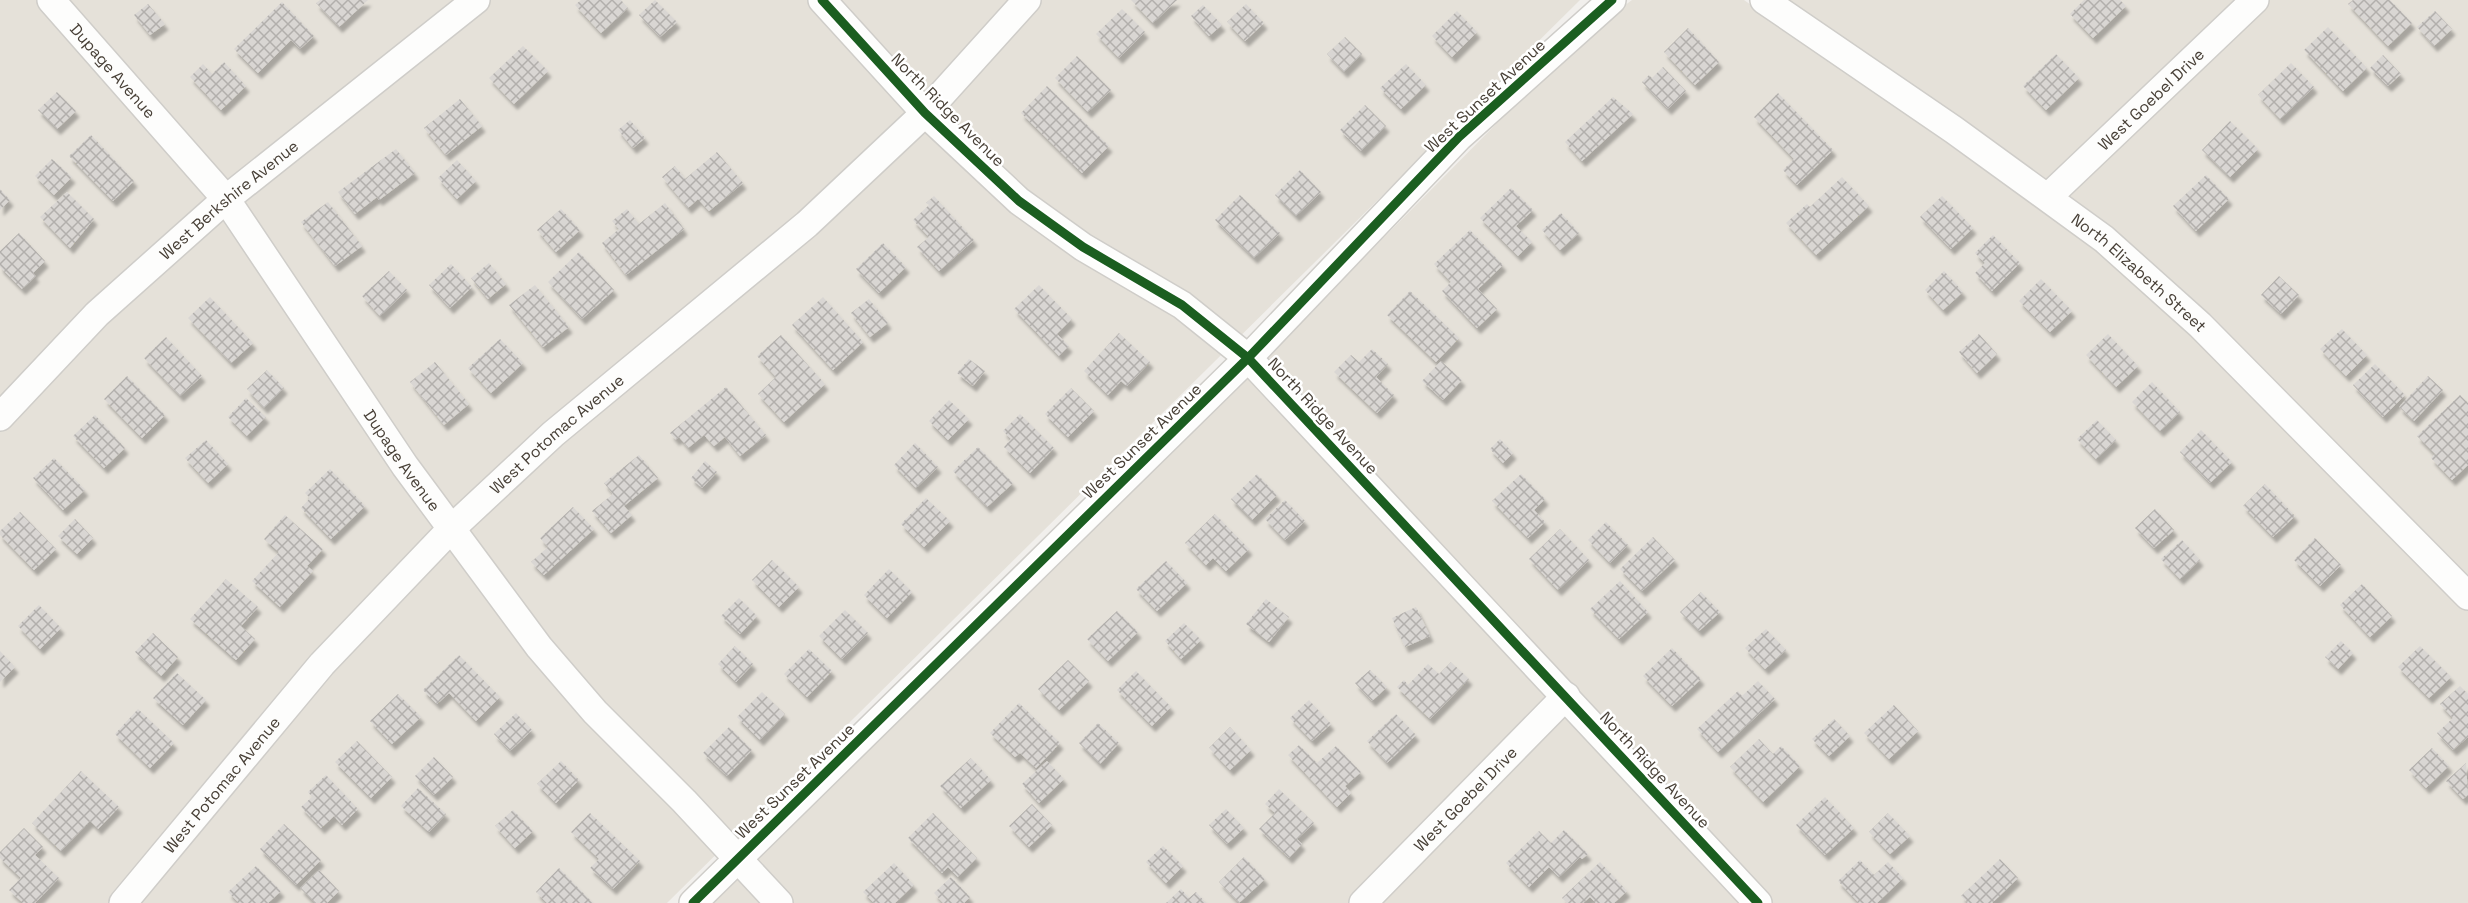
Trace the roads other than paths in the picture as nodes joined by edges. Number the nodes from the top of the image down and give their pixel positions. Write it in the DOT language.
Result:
graph roads {
  1 [pos="51,0"];
  2 [pos="476,0"];
  3 [pos="822,0"];
  4 [pos="1027,0"];
  5 [pos="1612,0"];
  6 [pos="1764,0"];
  7 [pos="2255,0"];
  8 [pos="926,113"];
  9 [pos="2048,197"];
  10 [pos="226,199"];
  11 [pos="1248,358"];
  12 [pos="0,417"];
  13 [pos="451,530"];
  14 [pos="2468,596"];
  15 [pos="1566,696"];
  16 [pos="737,859"];
  17 [pos="123,903"];
  18 [pos="693,903"];
  19 [pos="779,903"];
  20 [pos="1363,903"];
  21 [pos="1758,903"];
  1 -- 10 [label="street, Dupage Avenue"];
  2 -- 10 [label="street, West Berkshire Avenue"];
  3 -- 8 [label="street, North Ridge Avenue"];
  4 -- 8 [label="street, West Potomac Avenue"];
  5 -- 11 [label="street, West Sunset Avenue"];
  6 -- 9 [label="street, North Elizabeth Street"];
  7 -- 9 [label="street, West Goebel Drive"];
  8 -- 11 [label="street, North Ridge Avenue"];
  8 -- 13 [label="street, West Potomac Avenue"];
  9 -- 14 [label="street, North Elizabeth Street"];
  10 -- 12 [label="street, West Berkshire Avenue"];
  10 -- 13 [label="street, Dupage Avenue"];
  11 -- 15 [label="street, North Ridge Avenue"];
  11 -- 16 [label="street, West Sunset Avenue"];
  13 -- 16 [label="street, Dupage Avenue"];
  13 -- 17 [label="street, West Potomac Avenue"];
  15 -- 20 [label="street, West Goebel Drive"];
  15 -- 21 [label="street, North Ridge Avenue"];
  16 -- 18 [label="street, West Sunset Avenue"];
  16 -- 19 [label="street, Dupage Avenue"];
}
